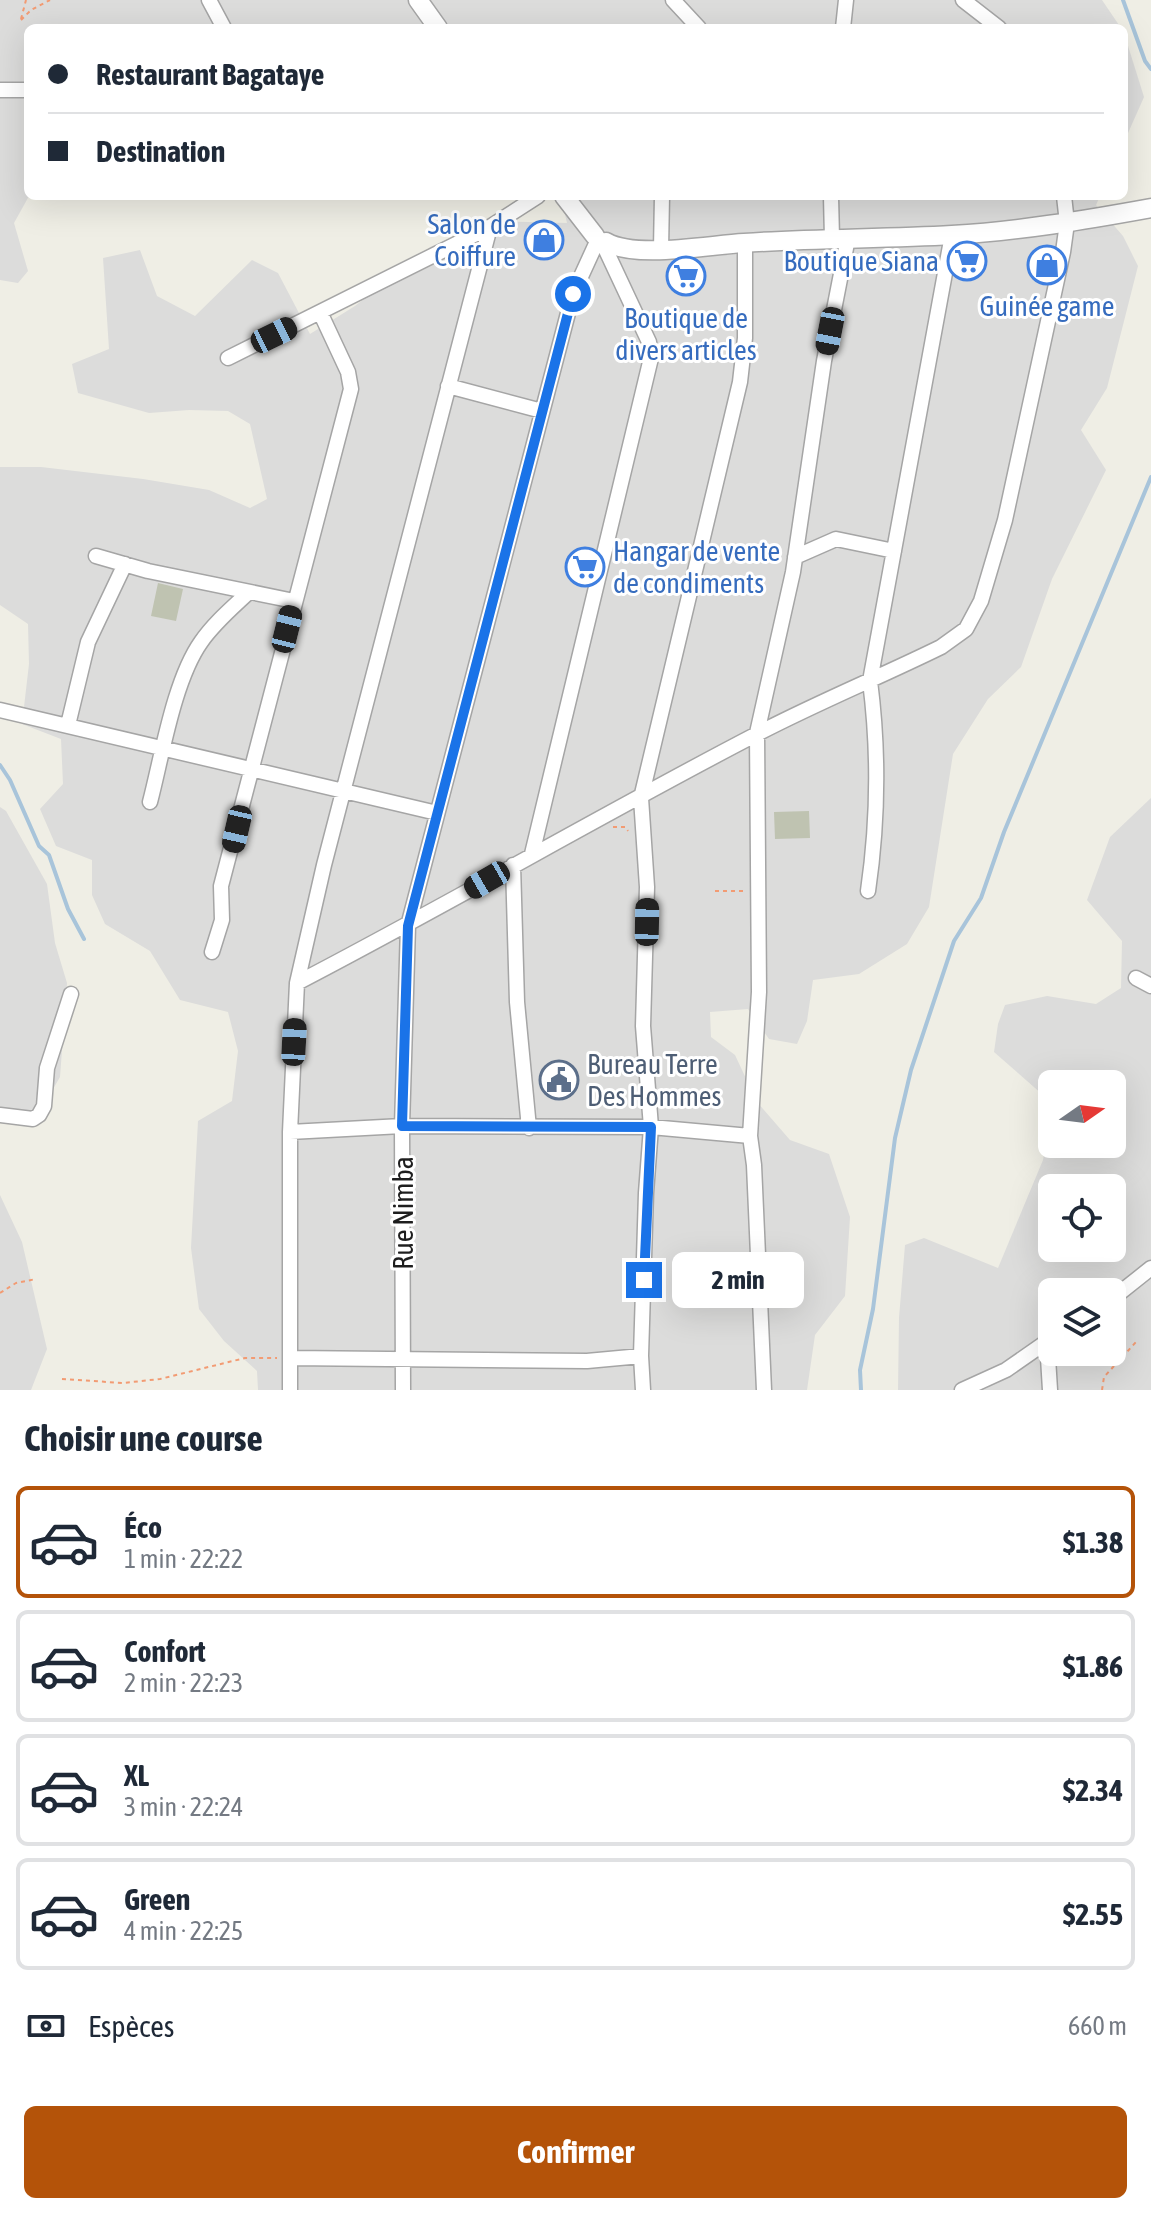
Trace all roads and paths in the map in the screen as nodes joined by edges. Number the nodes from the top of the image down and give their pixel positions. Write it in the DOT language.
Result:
graph roads {
  1 [pos="26,0"];
  2 [pos="50,0"];
  3 [pos="209,0"];
  4 [pos="418,0"];
  5 [pos="673,0"];
  6 [pos="846,0"];
  7 [pos="963,0"];
  8 [pos="222,24"];
  9 [pos="431,24"];
  10 [pos="695,24"];
  11 [pos="843,24"];
  12 [pos="994,24"];
  13 [pos="0,90"];
  14 [pos="24,90"];
  15 [pos="532,200"];
  16 [pos="567,200"];
  17 [pos="661,200"];
  18 [pos="832,200"];
  19 [pos="1064,200"];
  20 [pos="1151,208"];
  21 [pos="1067,223"];
  22 [pos="490,227"];
  23 [pos="952,235"];
  24 [pos="840,238"];
  25 [pos="600,242"];
  26 [pos="745,243"];
  27 [pos="661,249"];
  28 [pos="320,312"];
  29 [pos="228,358"];
  30 [pos="448,386"];
  31 [pos="542,411"];
  32 [pos="894,551"];
  33 [pos="96,556"];
  34 [pos="795,557"];
  35 [pos="125,564"];
  36 [pos="249,592"];
  37 [pos="294,601"];
  38 [pos="870,681"];
  39 [pos="0,710"];
  40 [pos="68,725"];
  41 [pos="757,733"];
  42 [pos="164,747"];
  43 [pos="251,768"];
  44 [pos="344,789"];
  45 [pos="641,798"];
  46 [pos="150,802"];
  47 [pos="437,813"];
  48 [pos="604,826"];
  49 [pos="644,843"];
  50 [pos="532,854"];
  51 [pos="513,865"];
  52 [pos="758,890"];
  53 [pos="715,891"];
  54 [pos="868,891"];
  55 [pos="408,926"];
  56 [pos="212,952"];
  57 [pos="1136,978"];
  58 [pos="297,983"];
  59 [pos="1151,986"];
  60 [pos="71,994"];
  61 [pos="0,1115"];
  62 [pos="402,1126"];
  63 [pos="651,1127"];
  64 [pos="529,1128"];
  65 [pos="290,1132"];
  66 [pos="750,1136"];
  67 [pos="1149,1271"];
  68 [pos="36,1279"];
  69 [pos="1126,1288"];
  70 [pos="0,1293"];
  71 [pos="1136,1342"];
  72 [pos="1038,1347"];
  73 [pos="641,1356"];
  74 [pos="290,1358"];
  75 [pos="404,1359"];
  76 [pos="1050,1366"];
  77 [pos="62,1379"];
  78 [pos="290,1390"];
  79 [pos="403,1390"];
  80 [pos="643,1390"];
  81 [pos="764,1390"];
  82 [pos="962,1390"];
  83 [pos="1050,1390"];
  84 [pos="1102,1390"];
  1 -- 2 [label="path"];
  3 -- 8 [label="street"];
  4 -- 9 [label="street"];
  5 -- 10 [label="street"];
  6 -- 11 [label="street"];
  7 -- 12 [label="street"];
  13 -- 14 [label="street"];
  15 -- 22 [label="street"];
  16 -- 25 [label="street"];
  17 -- 27 [label="street"];
  18 -- 24 [label="street"];
  19 -- 21 [label="street"];
  20 -- 21 [label="street"];
  21 -- 23 [label="street"];
  21 -- 38 [label="street"];
  22 -- 28 [label="street"];
  22 -- 30 [label="street"];
  23 -- 24 [label="street"];
  23 -- 32 [label="street"];
  24 -- 26 [label="street"];
  24 -- 34 [label="street"];
  25 -- 27 [label="street"];
  25 -- 31 [label="street, Rue Nimba"];
  25 -- 50 [label="street"];
  26 -- 27 [label="street"];
  26 -- 45 [label="street"];
  28 -- 29 [label="street"];
  28 -- 37 [label="street"];
  30 -- 31 [label="street"];
  30 -- 44 [label="street"];
  31 -- 47 [label="street, Rue Nimba"];
  32 -- 34 [label="street"];
  32 -- 38 [label="street"];
  33 -- 35 [label="street"];
  34 -- 41 [label="street"];
  35 -- 36 [label="street"];
  35 -- 40 [label="street"];
  36 -- 37 [label="street"];
  36 -- 42 [label="street"];
  37 -- 43 [label="street"];
  38 -- 41 [label="street"];
  38 -- 54 [label="street"];
  39 -- 40 [label="street"];
  40 -- 42 [label="street"];
  41 -- 45 [label="street"];
  41 -- 52 [label="street"];
  42 -- 43 [label="street"];
  42 -- 46 [label="street"];
  43 -- 44 [label="street"];
  43 -- 56 [label="street"];
  44 -- 47 [label="street"];
  44 -- 58 [label="street"];
  45 -- 49 [label="street"];
  45 -- 50 [label="street"];
  47 -- 55 [label="street, Rue Nimba"];
  48 -- 49 [label="path"];
  49 -- 63 [label="street"];
  50 -- 51 [label="street"];
  51 -- 55 [label="street"];
  51 -- 64 [label="street"];
  52 -- 53 [label="path"];
  52 -- 66 [label="street"];
  55 -- 58 [label="street"];
  55 -- 62 [label="street, Rue Nimba"];
  57 -- 59 [label="street"];
  58 -- 65 [label="street"];
  60 -- 61 [label="street"];
  62 -- 64 [label="street"];
  62 -- 65 [label="street"];
  62 -- 75 [label="street, Rue Nimba"];
  63 -- 64 [label="street"];
  63 -- 66 [label="street"];
  63 -- 73 [label="street"];
  65 -- 74 [label="street"];
  66 -- 81 [label="street"];
  67 -- 69 [label="street"];
  68 -- 70 [label="path"];
  71 -- 84 [label="path"];
  72 -- 82 [label="street"];
  73 -- 75 [label="street"];
  73 -- 80 [label="street"];
  74 -- 75 [label="street"];
  74 -- 77 [label="path"];
  74 -- 78 [label="street"];
  75 -- 79 [label="street, Rue Nimba"];
  76 -- 83 [label="street"];
}
